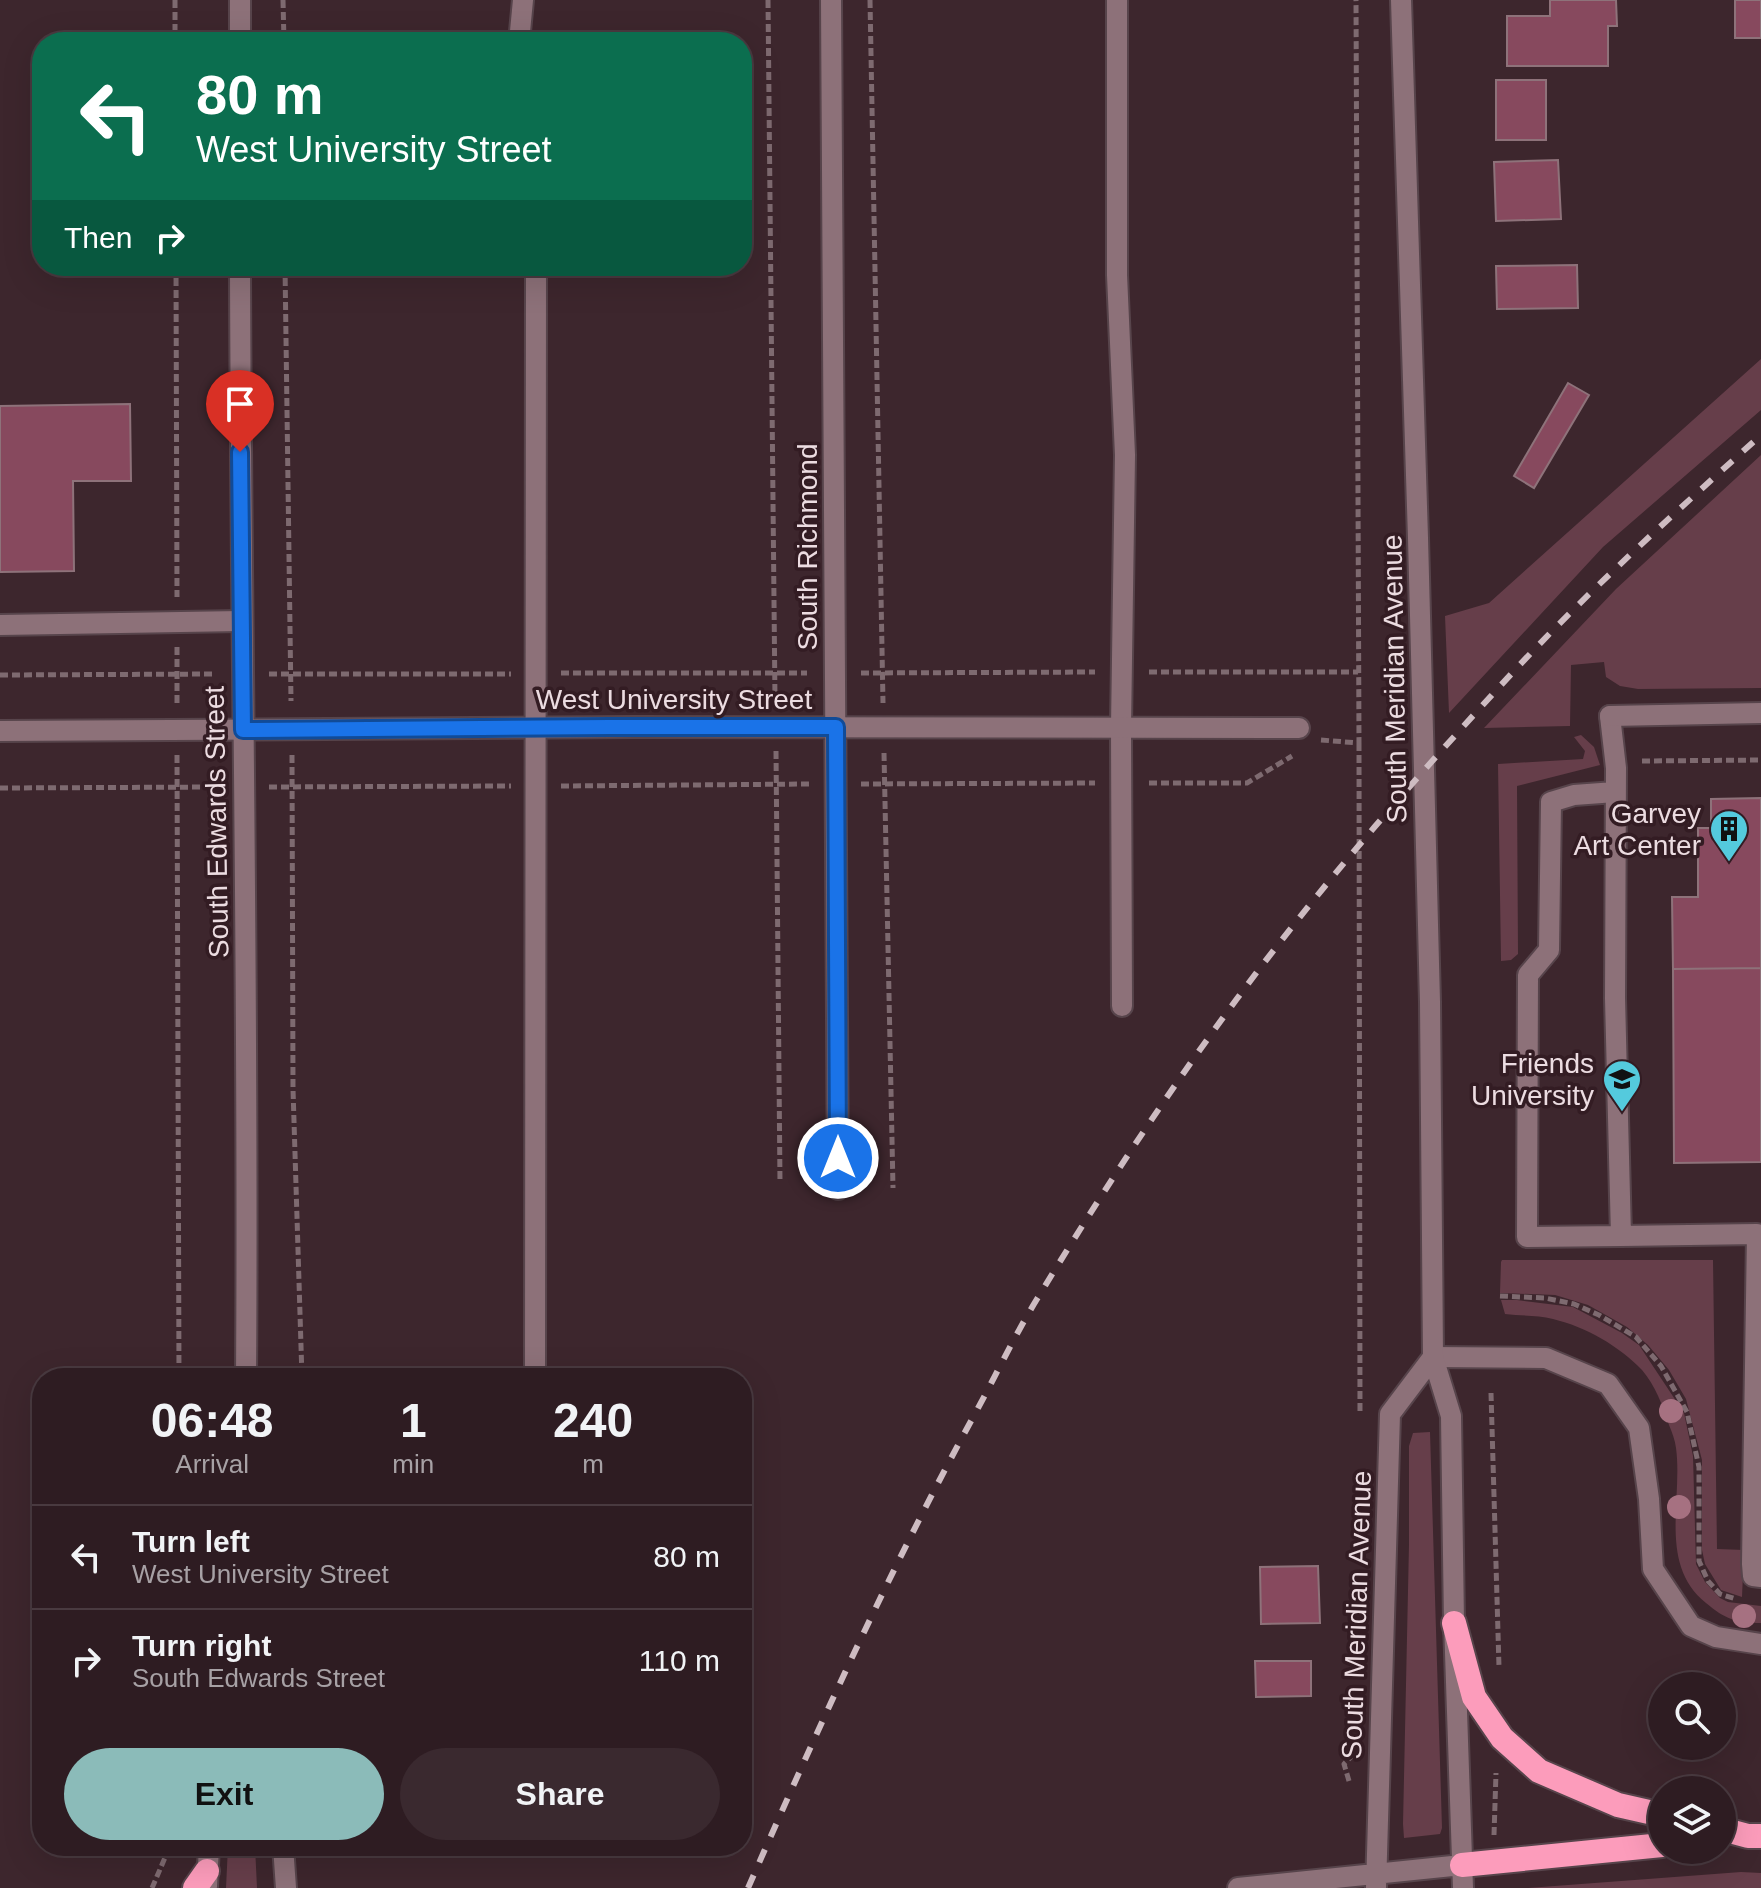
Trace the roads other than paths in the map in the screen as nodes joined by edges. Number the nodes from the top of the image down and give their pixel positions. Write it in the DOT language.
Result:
graph roads {
  1 [pos="240,0"];
  2 [pos="523,0"];
  3 [pos="831,0"];
  4 [pos="1117,0"];
  5 [pos="1401,0"];
  6 [pos="240,32"];
  7 [pos="520,32"];
  8 [pos="240,276"];
  9 [pos="536,276"];
  10 [pos="241,621"];
  11 [pos="0,625"];
  12 [pos="1761,713"];
  13 [pos="534,727"];
  14 [pos="836,727"];
  15 [pos="1121,727"];
  16 [pos="1299,728"];
  17 [pos="243,730"];
  18 [pos="0,731"];
  19 [pos="1615,792"];
  20 [pos="1122,1006"];
  21 [pos="838,1189"];
  22 [pos="1759,1234"];
  23 [pos="1621,1236"];
  24 [pos="1433,1357"];
  25 [pos="246,1368"];
  26 [pos="535,1368"];
  27 [pos="1761,1577"];
  28 [pos="1454,1623"];
  29 [pos="1761,1644"];
  30 [pos="1648,1812"];
  31 [pos="1648,1846"];
  32 [pos="207,1856"];
  33 [pos="284,1856"];
  34 [pos="286,1856"];
  35 [pos="1463,1876"];
  36 [pos="1376,1881"];
  37 [pos="203,1882"];
  38 [pos="286,1888"];
  39 [pos="302,1888"];
  40 [pos="1238,1888"];
  1 -- 6 [label="street"];
  2 -- 7 [label="street"];
  3 -- 14 [label="street, South Richmond"];
  4 -- 15 [label="street"];
  5 -- 24 [label="street, South Meridian Avenue"];
  8 -- 10 [label="street, South Edwards Street"];
  9 -- 13 [label="street"];
  10 -- 11 [label="street"];
  10 -- 17 [label="street, South Edwards Street"];
  12 -- 19 [label="street"];
  13 -- 14 [label="street, West University Street"];
  13 -- 17 [label="street, West University Street"];
  13 -- 26 [label="street"];
  14 -- 15 [label="street, West University Street"];
  14 -- 21 [label="street, South Richmond"];
  15 -- 16 [label="street, West University Street"];
  15 -- 20 [label="street"];
  17 -- 18 [label="street, West University Street"];
  17 -- 25 [label="street, South Edwards Street"];
  19 -- 23 [label="street"];
  19 -- 23 [label="street"];
  22 -- 23 [label="street"];
  22 -- 27 [label="street"];
  24 -- 28 [label="street, South Meridian Avenue"];
  24 -- 29 [label="street"];
  24 -- 36 [label="street, South Meridian Avenue"];
  28 -- 30 [label="highway"];
  28 -- 35 [label="street, South Meridian Avenue"];
  31 -- 35 [label="highway"];
  32 -- 37 [label="street"];
  33 -- 38 [label="street"];
  34 -- 39 [label="street"];
  35 -- 36 [label="street"];
  36 -- 40 [label="street"];
}
